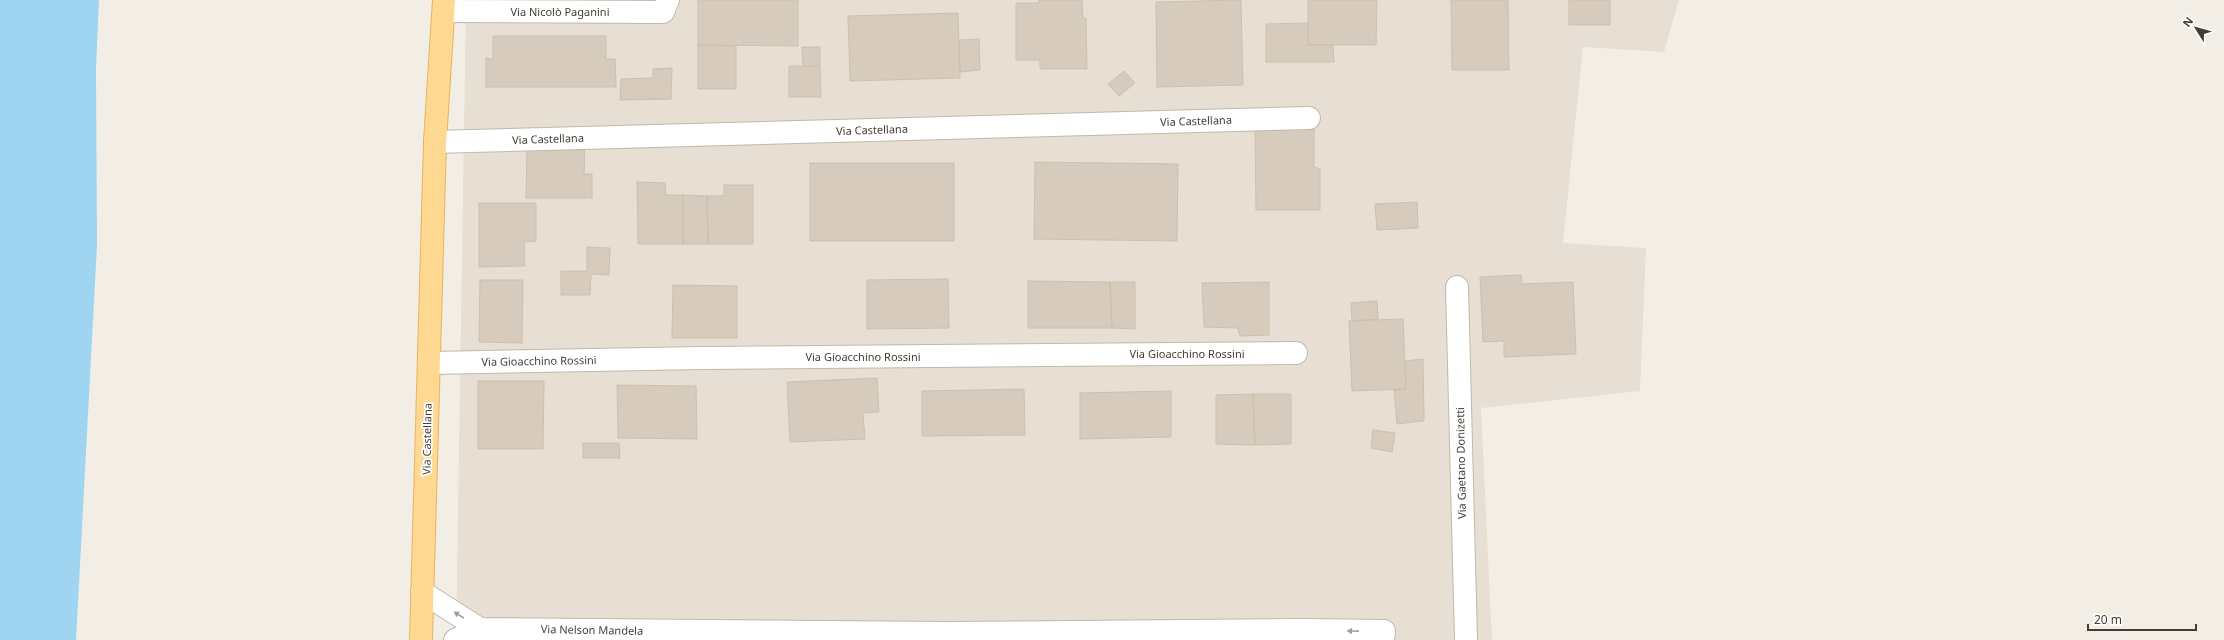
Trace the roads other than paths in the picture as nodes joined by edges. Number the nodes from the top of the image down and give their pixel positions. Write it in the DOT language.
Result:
graph roads {
  1 [pos="668,0"];
  2 [pos="444,5"];
  3 [pos="1309,118"];
  4 [pos="435,142"];
  5 [pos="1457,287"];
  6 [pos="1296,353"];
  7 [pos="429,363"];
  8 [pos="422,592"];
  9 [pos="480,629"];
  10 [pos="1304,635"];
  11 [pos="421,640"];
  12 [pos="455,640"];
  13 [pos="1383,640"];
  14 [pos="1466,640"];
  1 -- 2 [label="street, Via Nicolò Paganini"];
  2 -- 4 [label="main road, Via Castellana"];
  3 -- 4 [label="street, Via Castellana"];
  4 -- 7 [label="main road, Via Castellana"];
  5 -- 14 [label="street, Via Gaetano Donizetti"];
  6 -- 7 [label="street, Via Gioacchino Rossini"];
  7 -- 8 [label="main road, Via Castellana"];
  9 -- 8 [label="street, one-way"];
  8 -- 11 [label="main road, Via Castellana"];
  9 -- 10 [label="street, Via Nelson Mandela"];
  9 -- 12 [label="street, Via Nelson Mandela"];
  13 -- 10 [label="street, Via Nelson Mandela, one-way"];
}
